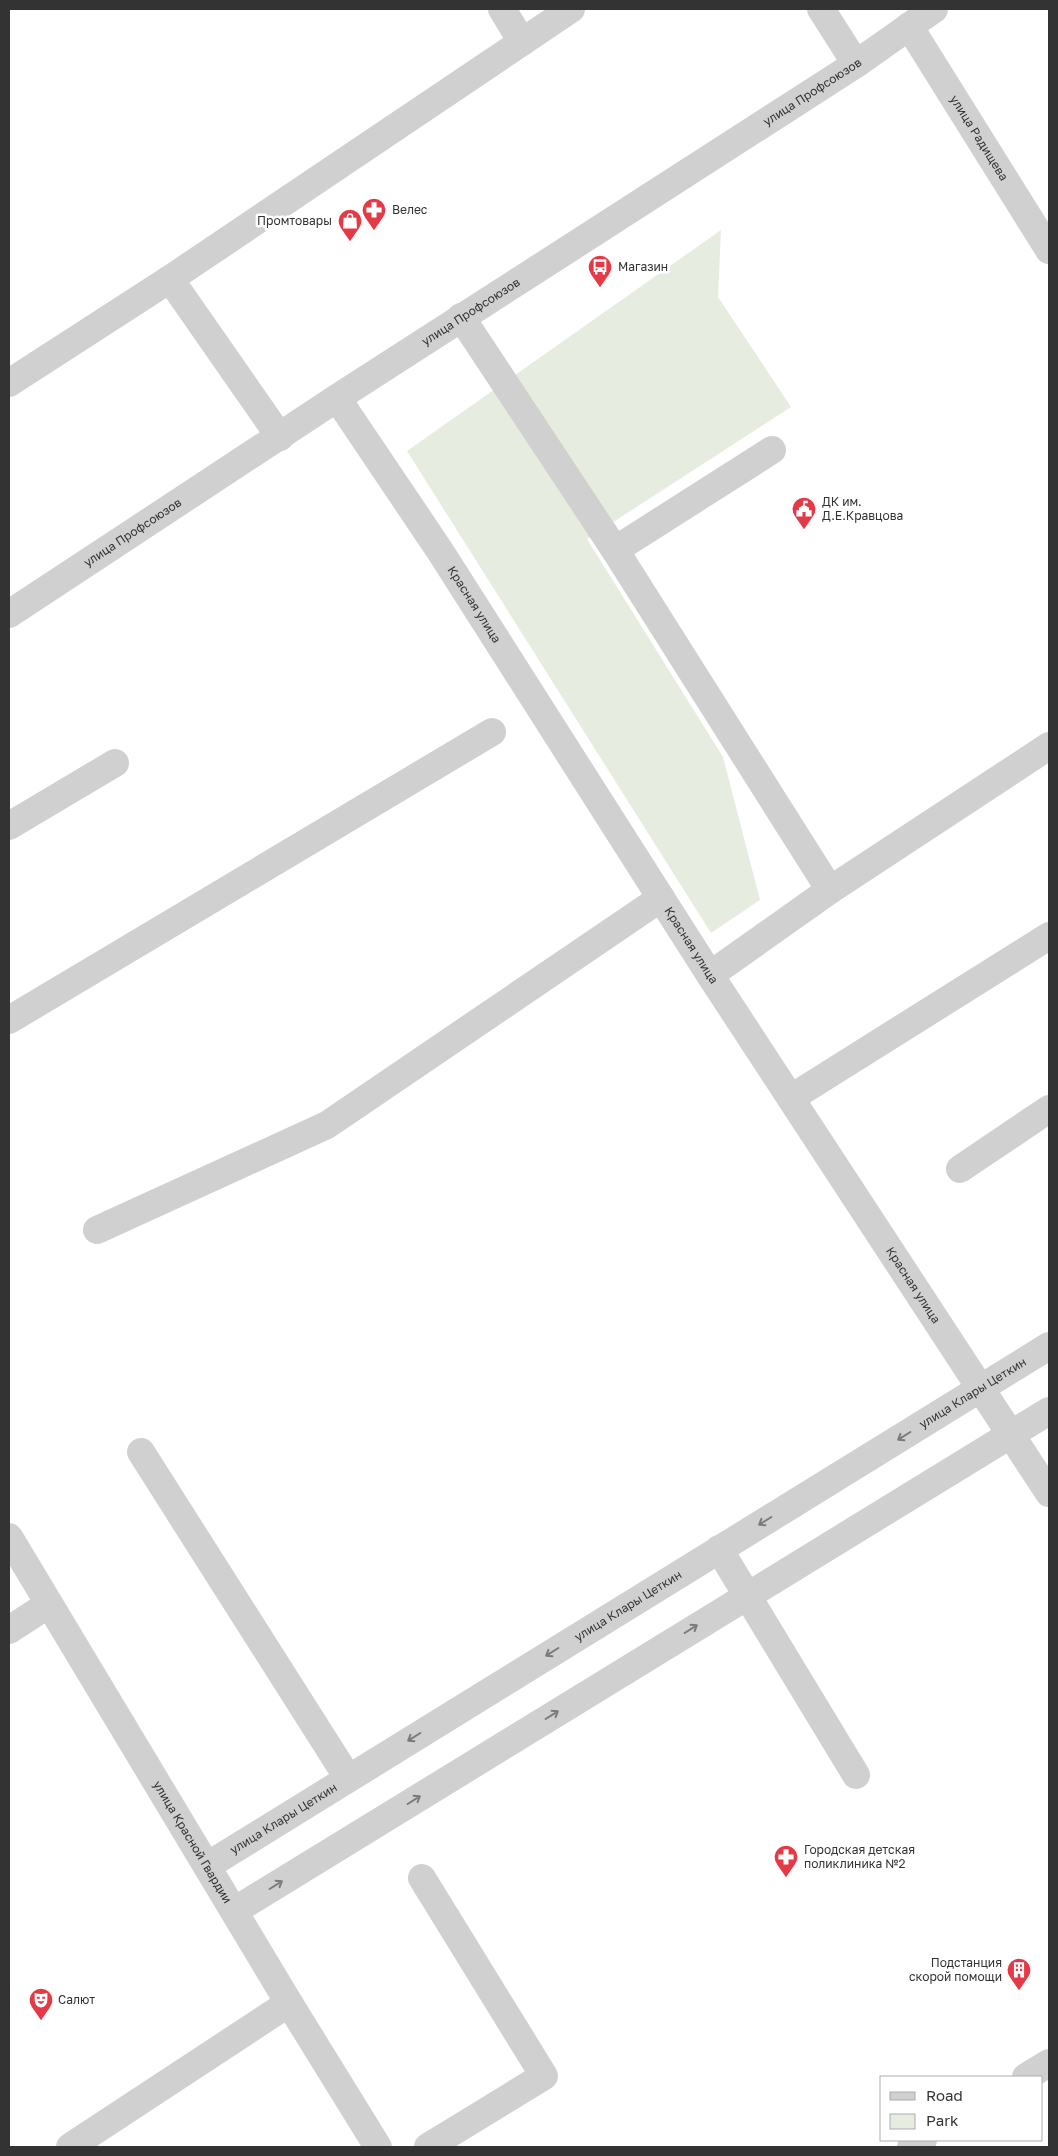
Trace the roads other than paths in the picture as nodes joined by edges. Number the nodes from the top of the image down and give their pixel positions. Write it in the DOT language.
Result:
graph roads {
  1 [pos="502,9"];
  2 [pos="571,9"];
  3 [pos="821,9"];
  4 [pos="934,9"];
  5 [pos="909,26"];
  6 [pos="522,42"];
  7 [pos="856,64"];
  8 [pos="1049,250"];
  9 [pos="170,279"];
  10 [pos="461,317"];
  11 [pos="9,383"];
  12 [pos="338,398"];
  13 [pos="280,437"];
  14 [pos="772,450"];
  15 [pos="615,550"];
  16 [pos="9,614"];
  17 [pos="492,732"];
  18 [pos="1049,746"];
  19 [pos="115,763"];
  20 [pos="9,826"];
  21 [pos="830,890"];
  22 [pos="662,898"];
  23 [pos="1049,936"];
  24 [pos="710,975"];
  25 [pos="9,1020"];
  26 [pos="792,1098"];
  27 [pos="1049,1109"];
  28 [pos="960,1169"];
  29 [pos="97,1230"];
  30 [pos="1049,1346"];
  31 [pos="980,1389"];
  32 [pos="1049,1411"];
  33 [pos="1013,1434"];
  34 [pos="141,1452"];
  35 [pos="1049,1492"];
  36 [pos="9,1538"];
  37 [pos="719,1549"];
  38 [pos="747,1595"];
  39 [pos="50,1604"];
  40 [pos="9,1630"];
  41 [pos="856,1775"];
  42 [pos="348,1778"];
  43 [pos="207,1866"];
  44 [pos="422,1878"];
  45 [pos="234,1911"];
  46 [pos="289,2003"];
  47 [pos="1049,2063"];
  48 [pos="1028,2076"];
  49 [pos="921,2141"];
  50 [pos="70,2147"];
  51 [pos="378,2147"];
  52 [pos="428,2147"];
  53 [pos="910,2147"];
  1 -- 6 [label="street"];
  2 -- 6 [label="street"];
  3 -- 7 [label="street"];
  4 -- 5 [label="street, улица Профсоюзов"];
  5 -- 7 [label="street, улица Профсоюзов"];
  5 -- 8 [label="street, улица Радищева"];
  6 -- 9 [label="street"];
  7 -- 10 [label="street, улица Профсоюзов"];
  9 -- 11 [label="street"];
  9 -- 13 [label="street"];
  10 -- 12 [label="street, улица Профсоюзов"];
  10 -- 15 [label="street"];
  12 -- 13 [label="street, улица Профсоюзов"];
  12 -- 22 [label="street, Красная улица"];
  13 -- 16 [label="street, улица Профсоюзов"];
  14 -- 15 [label="street"];
  15 -- 21 [label="street"];
  17 -- 25 [label="street"];
  18 -- 21 [label="street"];
  19 -- 20 [label="street"];
  21 -- 24 [label="street"];
  22 -- 24 [label="street, Красная улица"];
  22 -- 29 [label="street"];
  23 -- 26 [label="street"];
  24 -- 26 [label="street, Красная улица"];
  26 -- 31 [label="street, Красная улица"];
  27 -- 28 [label="street"];
  30 -- 31 [label="street, улица Клары Цеткин"];
  31 -- 33 [label="street, Красная улица"];
  31 -- 37 [label="street, улица Клары Цеткин, one-way"];
  32 -- 33 [label="street"];
  33 -- 35 [label="street, Красная улица"];
  33 -- 38 [label="street"];
  34 -- 42 [label="street"];
  36 -- 39 [label="street, улица Красной Гвардии"];
  37 -- 38 [label="street"];
  37 -- 42 [label="street, улица Клары Цеткин, one-way"];
  38 -- 41 [label="street"];
  45 -- 38 [label="street, one-way"];
  39 -- 40 [label="street"];
  39 -- 43 [label="street, улица Красной Гвардии"];
  42 -- 43 [label="street, улица Клары Цеткин"];
  43 -- 45 [label="street, улица Красной Гвардии"];
  44 -- 52 [label="street"];
  45 -- 46 [label="street, улица Красной Гвардии"];
  46 -- 50 [label="street"];
  46 -- 51 [label="street, улица Красной Гвардии"];
  47 -- 48 [label="street"];
  49 -- 53 [label="street"];
}
